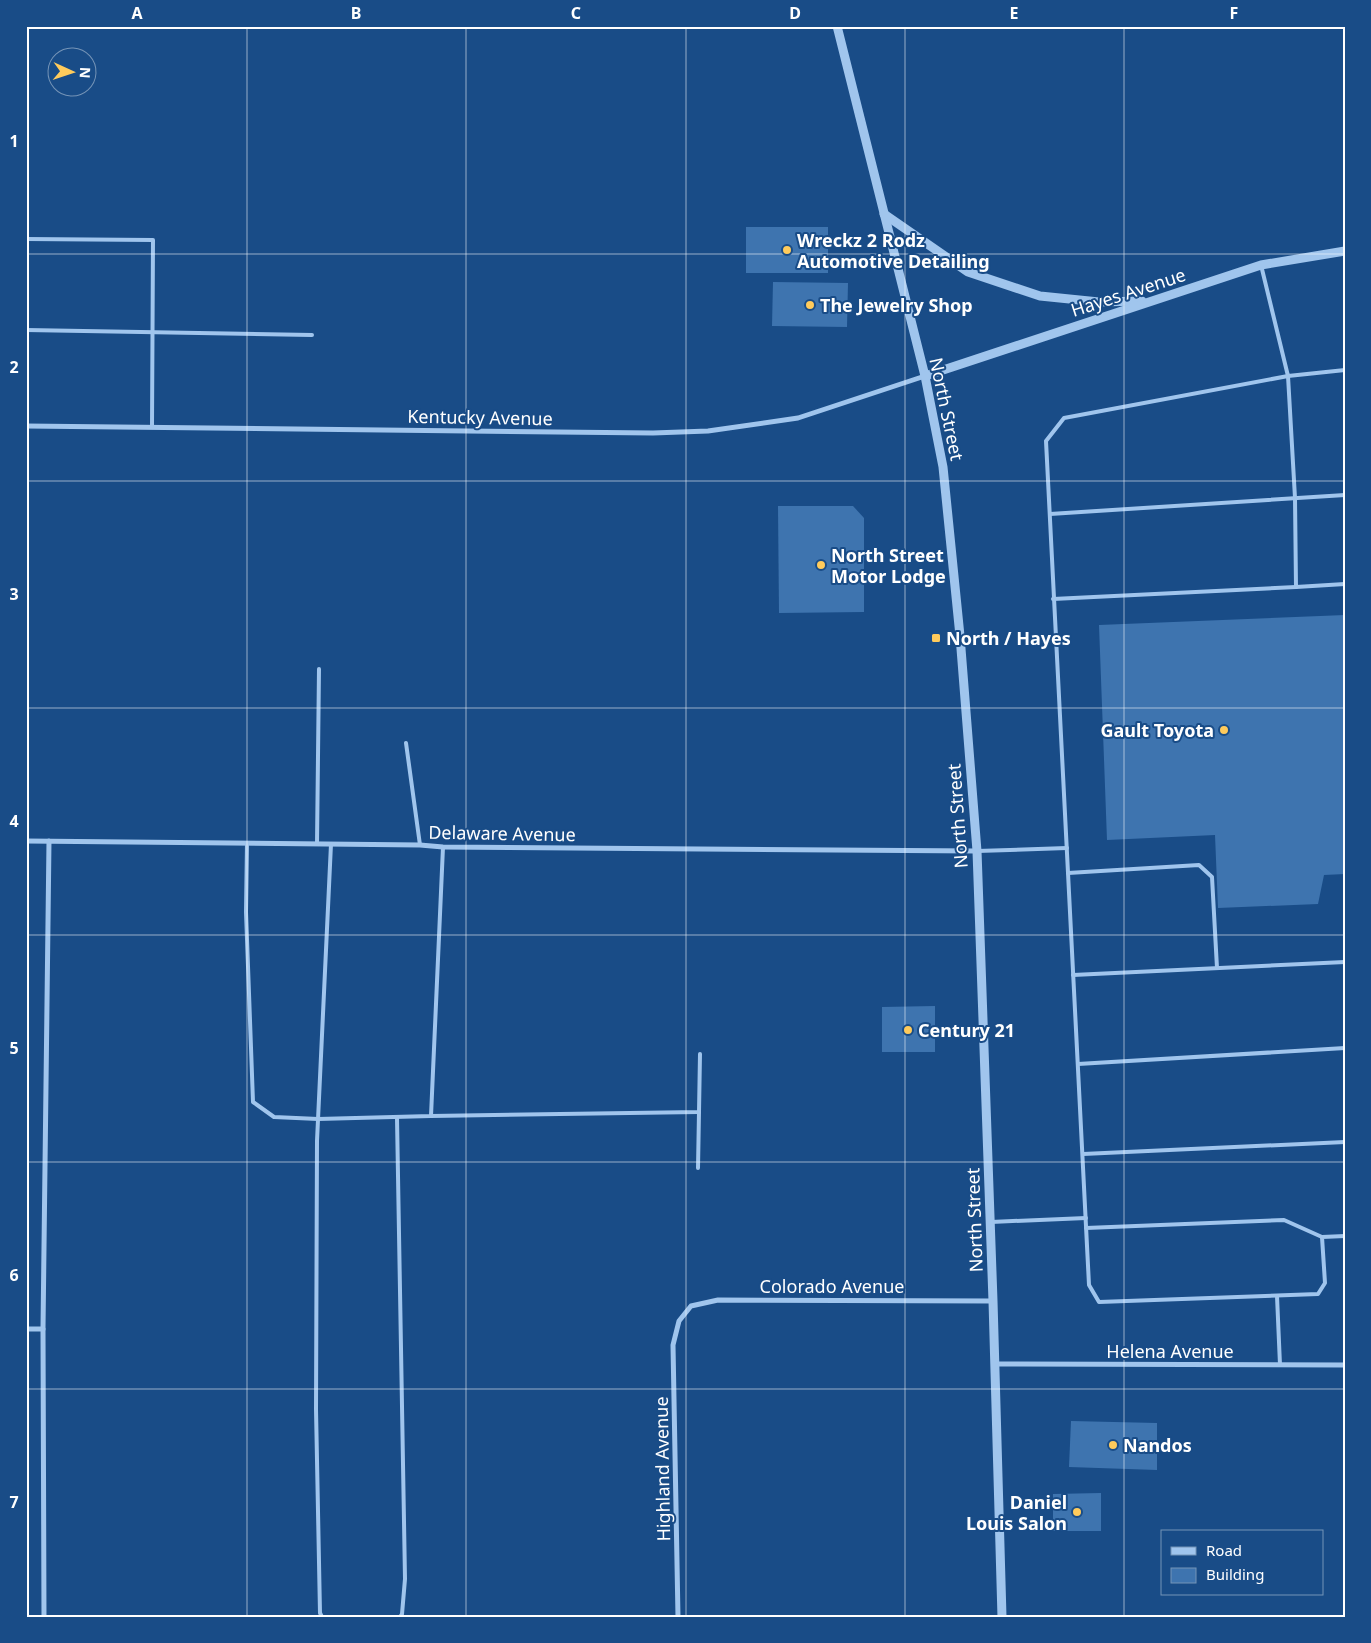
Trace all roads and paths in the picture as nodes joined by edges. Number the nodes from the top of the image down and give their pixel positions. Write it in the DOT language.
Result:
graph roads {
  1 [pos="836,26"];
  2 [pos="884,214"];
  3 [pos="26,239"];
  4 [pos="1345,251"];
  5 [pos="1261,266"];
  6 [pos="1153,301"];
  7 [pos="26,330"];
  8 [pos="152,332"];
  9 [pos="312,336"];
  10 [pos="1345,370"];
  11 [pos="925,376"];
  12 [pos="1288,376"];
  13 [pos="26,426"];
  14 [pos="152,427"];
  15 [pos="1345,495"];
  16 [pos="1295,498"];
  17 [pos="1050,514"];
  18 [pos="1345,584"];
  19 [pos="1296,587"];
  20 [pos="1053,600"];
  21 [pos="319,669"];
  22 [pos="406,743"];
  23 [pos="26,841"];
  24 [pos="49,841"];
  25 [pos="247,843"];
  26 [pos="317,844"];
  27 [pos="331,844"];
  28 [pos="420,845"];
  29 [pos="443,847"];
  30 [pos="1067,848"];
  31 [pos="977,851"];
  32 [pos="1068,873"];
  33 [pos="1345,962"];
  34 [pos="1217,968"];
  35 [pos="1073,975"];
  36 [pos="1345,1048"];
  37 [pos="700,1054"];
  38 [pos="1078,1064"];
  39 [pos="699,1112"];
  40 [pos="431,1116"];
  41 [pos="318,1118"];
  42 [pos="397,1118"];
  43 [pos="1345,1142"];
  44 [pos="1082,1154"];
  45 [pos="698,1168"];
  46 [pos="1086,1218"];
  47 [pos="990,1222"];
  48 [pos="1086,1228"];
  49 [pos="1345,1236"];
  50 [pos="1322,1237"];
  51 [pos="1276,1296"];
  52 [pos="993,1301"];
  53 [pos="679,1321"];
  54 [pos="26,1329"];
  55 [pos="43,1329"];
  56 [pos="995,1364"];
  57 [pos="1280,1365"];
  58 [pos="1345,1365"];
  59 [pos="44,1617"];
  60 [pos="322,1617"];
  61 [pos="400,1617"];
  62 [pos="678,1617"];
  63 [pos="1002,1617"];
  1 -- 2 [label="street, North Street"];
  2 -- 6 [label="street"];
  2 -- 11 [label="street, North Street"];
  3 -- 8 [label="lane"];
  4 -- 5 [label="street, Hayes Avenue"];
  5 -- 6 [label="street, Hayes Avenue"];
  5 -- 12 [label="lane"];
  6 -- 11 [label="street, Hayes Avenue"];
  7 -- 8 [label="lane"];
  8 -- 9 [label="lane"];
  8 -- 14 [label="lane"];
  10 -- 12 [label="lane"];
  11 -- 14 [label="street, Kentucky Avenue"];
  11 -- 31 [label="street, North Street"];
  12 -- 16 [label="lane"];
  12 -- 17 [label="lane"];
  13 -- 14 [label="street, Kentucky Avenue"];
  15 -- 16 [label="lane"];
  16 -- 17 [label="lane"];
  16 -- 19 [label="lane"];
  17 -- 20 [label="lane"];
  18 -- 19 [label="lane"];
  19 -- 20 [label="lane"];
  20 -- 30 [label="lane"];
  21 -- 26 [label="lane"];
  22 -- 28 [label="lane"];
  23 -- 24 [label="street, Delaware Avenue"];
  24 -- 25 [label="street, Delaware Avenue"];
  24 -- 55 [label="street"];
  25 -- 26 [label="street, Delaware Avenue"];
  25 -- 41 [label="lane"];
  26 -- 27 [label="street, Delaware Avenue"];
  27 -- 28 [label="street, Delaware Avenue"];
  27 -- 41 [label="lane"];
  28 -- 29 [label="street, Delaware Avenue"];
  29 -- 31 [label="street, Delaware Avenue"];
  29 -- 40 [label="lane"];
  30 -- 31 [label="lane"];
  30 -- 32 [label="lane"];
  31 -- 47 [label="street, North Street"];
  32 -- 34 [label="lane"];
  32 -- 35 [label="lane"];
  33 -- 34 [label="lane"];
  34 -- 35 [label="lane"];
  35 -- 38 [label="lane"];
  36 -- 38 [label="lane"];
  37 -- 39 [label="lane"];
  38 -- 44 [label="lane"];
  39 -- 40 [label="lane"];
  39 -- 45 [label="lane"];
  40 -- 42 [label="lane"];
  41 -- 42 [label="lane"];
  41 -- 60 [label="lane"];
  42 -- 61 [label="lane"];
  43 -- 44 [label="lane"];
  44 -- 46 [label="lane"];
  46 -- 47 [label="lane"];
  46 -- 48 [label="lane"];
  47 -- 52 [label="street, North Street"];
  48 -- 50 [label="lane"];
  48 -- 51 [label="lane"];
  49 -- 50 [label="lane"];
  50 -- 51 [label="lane"];
  51 -- 57 [label="lane"];
  52 -- 53 [label="street, Colorado Avenue"];
  52 -- 56 [label="street, North Street"];
  53 -- 62 [label="street, Highland Avenue"];
  54 -- 55 [label="street"];
  55 -- 59 [label="street"];
  56 -- 57 [label="street, Helena Avenue"];
  56 -- 63 [label="street, North Street"];
  57 -- 58 [label="street, Helena Avenue"];
}
